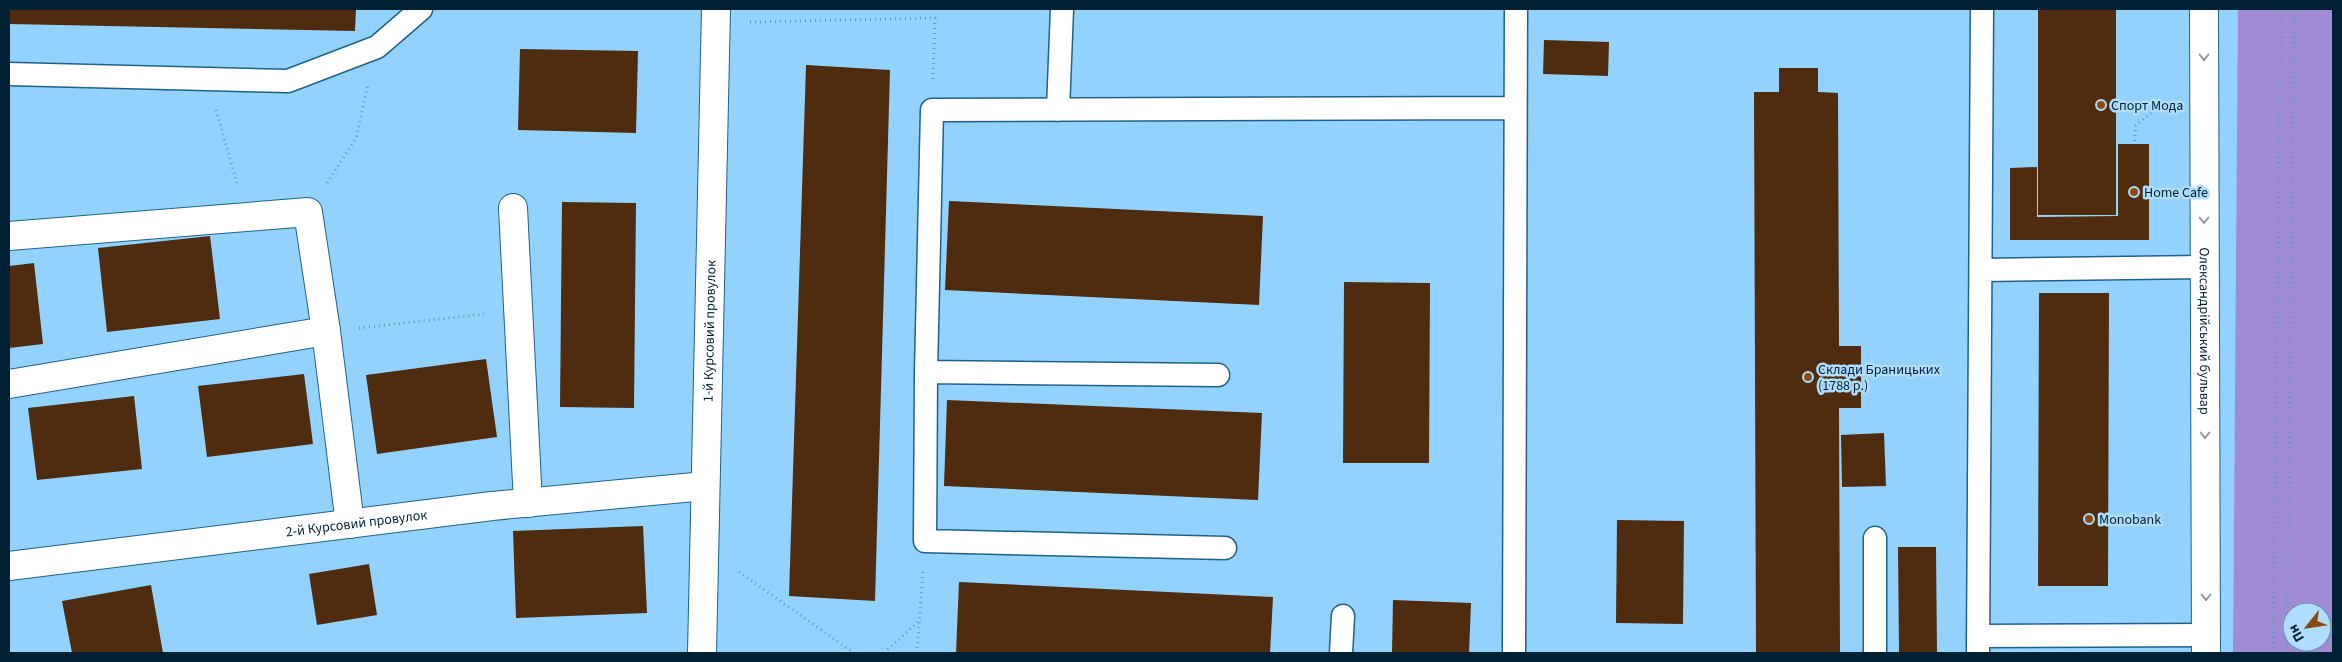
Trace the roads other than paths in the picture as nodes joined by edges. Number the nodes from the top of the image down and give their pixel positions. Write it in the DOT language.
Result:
graph roads {
  1 [pos="422,9"];
  2 [pos="716,9"];
  3 [pos="1062,9"];
  4 [pos="1516,9"];
  5 [pos="1982,9"];
  6 [pos="2204,9"];
  7 [pos="9,74"];
  8 [pos="1515,108"];
  9 [pos="1058,110"];
  10 [pos="513,208"];
  11 [pos="9,236"];
  12 [pos="2204,267"];
  13 [pos="1981,270"];
  14 [pos="326,331"];
  15 [pos="926,372"];
  16 [pos="1218,375"];
  17 [pos="9,384"];
  18 [pos="705,486"];
  19 [pos="528,503"];
  20 [pos="350,524"];
  21 [pos="1875,538"];
  22 [pos="1225,548"];
  23 [pos="9,566"];
  24 [pos="1342,616"];
  25 [pos="1978,644"];
  26 [pos="2206,644"];
  27 [pos="702,653"];
  28 [pos="1342,653"];
  29 [pos="1514,653"];
  30 [pos="1875,653"];
  1 -- 7 [label="lane"];
  2 -- 18 [label="street, 1-й Курсовий провулок"];
  3 -- 9 [label="lane"];
  4 -- 8 [label="lane"];
  5 -- 13 [label="lane"];
  6 -- 12 [label="street, Олександрійський бульвар, one-way"];
  8 -- 9 [label="lane"];
  8 -- 29 [label="lane"];
  9 -- 15 [label="lane"];
  10 -- 19 [label="street"];
  11 -- 14 [label="street"];
  12 -- 13 [label="lane"];
  12 -- 26 [label="street, Олександрійський бульвар, one-way"];
  13 -- 25 [label="lane"];
  14 -- 17 [label="street"];
  14 -- 20 [label="street"];
  15 -- 16 [label="lane"];
  15 -- 22 [label="lane"];
  18 -- 19 [label="street, 2-й Курсовий провулок"];
  18 -- 27 [label="street, 1-й Курсовий провулок"];
  19 -- 20 [label="street, 2-й Курсовий провулок"];
  20 -- 23 [label="street, 2-й Курсовий провулок"];
  21 -- 30 [label="lane"];
  24 -- 28 [label="lane"];
  25 -- 26 [label="lane"];
}
